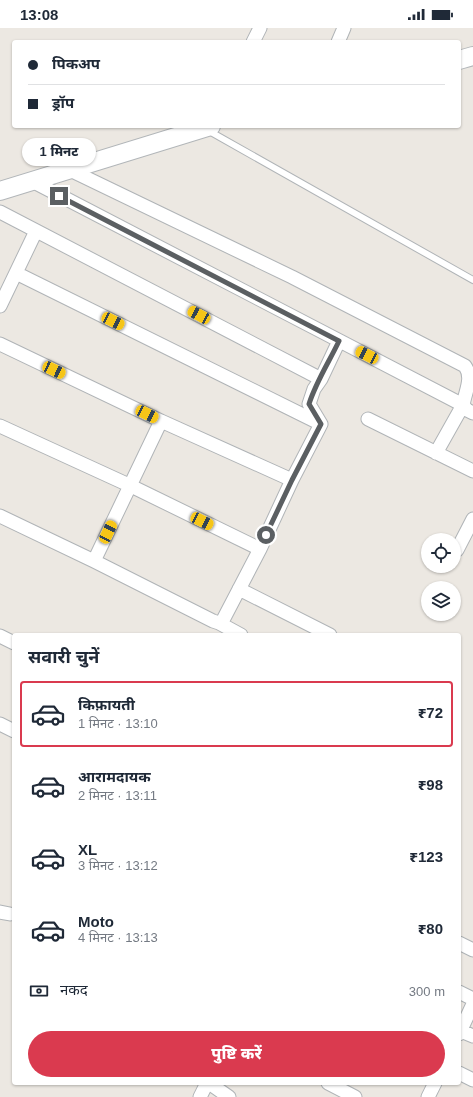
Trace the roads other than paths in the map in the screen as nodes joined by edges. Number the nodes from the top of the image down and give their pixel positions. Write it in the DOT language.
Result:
graph roads {
  1 [pos="260,28"];
  2 [pos="344,28"];
  3 [pos="254,40"];
  4 [pos="339,40"];
  5 [pos="473,56"];
  6 [pos="461,59"];
  7 [pos="205,128"];
  8 [pos="210,128"];
  9 [pos="70,170"];
  10 [pos="32,181"];
  11 [pos="0,191"];
  12 [pos="0,212"];
  13 [pos="36,231"];
  14 [pos="16,272"];
  15 [pos="473,280"];
  16 [pos="0,306"];
  17 [pos="339,341"];
  18 [pos="0,344"];
  19 [pos="321,379"];
  20 [pos="468,409"];
  21 [pos="368,418"];
  22 [pos="161,421"];
  23 [pos="321,424"];
  24 [pos="0,426"];
  25 [pos="436,453"];
  26 [pos="473,471"];
  27 [pos="292,480"];
  28 [pos="130,486"];
  29 [pos="0,516"];
  30 [pos="472,524"];
  31 [pos="461,543"];
  32 [pos="260,549"];
  33 [pos="94,560"];
  34 [pos="239,589"];
  35 [pos="219,623"];
  36 [pos="237,633"];
  37 [pos="326,633"];
  38 [pos="0,636"];
  39 [pos="12,642"];
  40 [pos="0,724"];
  41 [pos="12,730"];
  42 [pos="461,944"];
  43 [pos="473,950"];
  44 [pos="461,993"];
  45 [pos="473,999"];
  46 [pos="473,1004"];
  47 [pos="461,1030"];
  48 [pos="461,1032"];
  49 [pos="473,1036"];
  50 [pos="461,1074"];
  51 [pos="473,1080"];
  52 [pos="207,1085"];
  53 [pos="211,1085"];
  54 [pos="332,1085"];
  55 [pos="434,1085"];
  56 [pos="200,1097"];
  57 [pos="229,1097"];
  58 [pos="355,1097"];
  59 [pos="428,1097"];
  1 -- 3 [label="street"];
  2 -- 4 [label="street"];
  5 -- 6 [label="street"];
  7 -- 9 [label="street"];
  8 -- 15 [label="lane"];
  9 -- 10 [label="street"];
  9 -- 20 [label="street"];
  10 -- 11 [label="street"];
  10 -- 17 [label="street"];
  12 -- 13 [label="street"];
  13 -- 14 [label="street"];
  13 -- 19 [label="street"];
  14 -- 16 [label="street"];
  14 -- 23 [label="street"];
  17 -- 19 [label="street"];
  17 -- 20 [label="street"];
  18 -- 22 [label="street"];
  19 -- 23 [label="street"];
  20 -- 25 [label="street"];
  21 -- 25 [label="street"];
  22 -- 27 [label="street"];
  22 -- 28 [label="street"];
  23 -- 27 [label="street"];
  24 -- 28 [label="street"];
  25 -- 26 [label="street"];
  27 -- 32 [label="street"];
  28 -- 32 [label="street"];
  28 -- 33 [label="street"];
  29 -- 33 [label="street"];
  30 -- 31 [label="street"];
  32 -- 34 [label="street"];
  33 -- 35 [label="street"];
  34 -- 35 [label="street"];
  34 -- 37 [label="street"];
  35 -- 36 [label="street"];
  38 -- 39 [label="street"];
  40 -- 41 [label="street"];
  42 -- 43 [label="street"];
  44 -- 45 [label="street"];
  46 -- 47 [label="street"];
  48 -- 49 [label="street"];
  50 -- 51 [label="street"];
  52 -- 56 [label="street"];
  53 -- 57 [label="street"];
  54 -- 58 [label="street"];
  55 -- 59 [label="street"];
}
